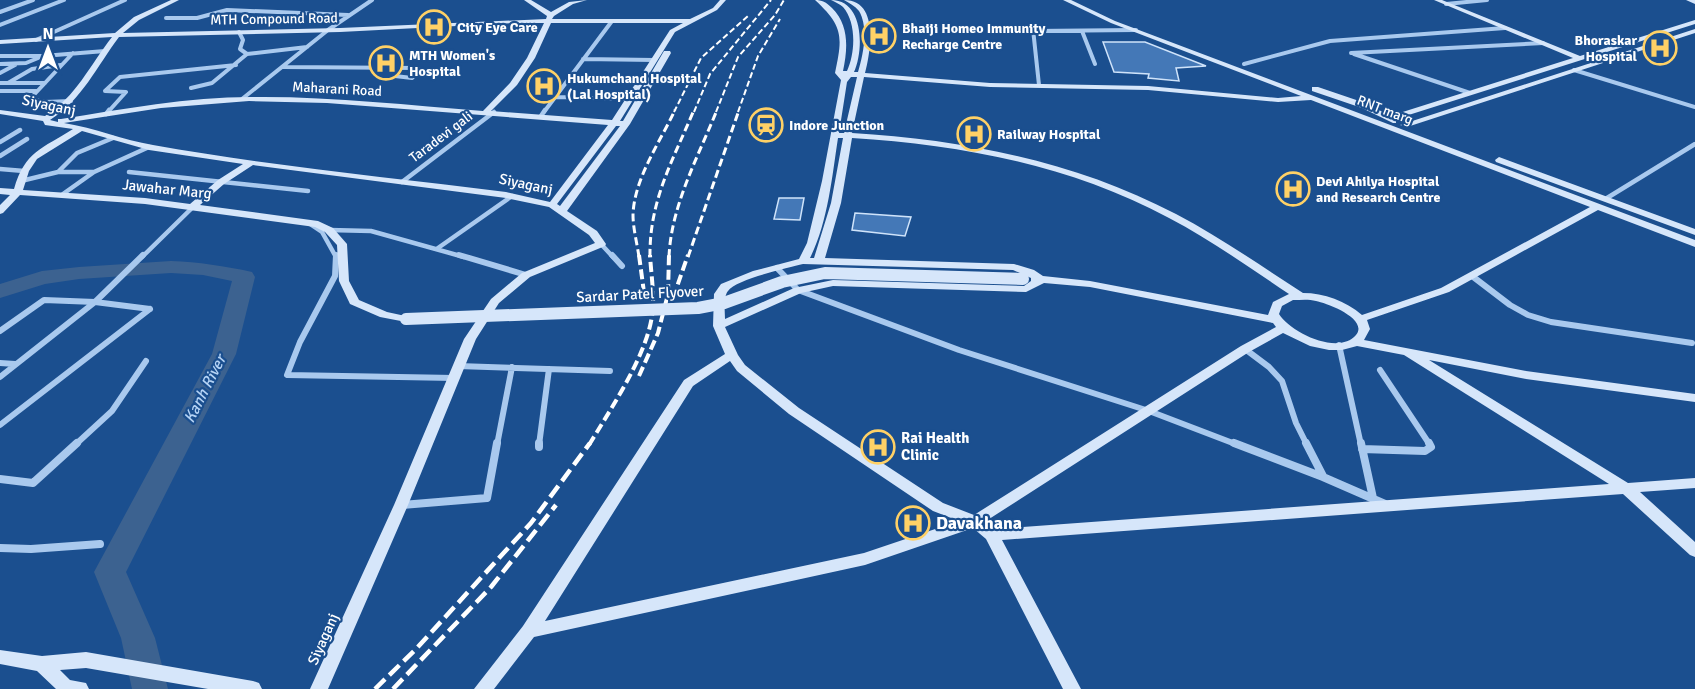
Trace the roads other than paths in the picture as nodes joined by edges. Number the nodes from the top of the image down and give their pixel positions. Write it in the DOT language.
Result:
graph roads {
  1 [pos="21,0"];
  2 [pos="32,0"];
  3 [pos="64,0"];
  4 [pos="125,0"];
  5 [pos="176,0"];
  6 [pos="372,0"];
  7 [pos="527,0"];
  8 [pos="584,0"];
  9 [pos="723,0"];
  10 [pos="818,0"];
  11 [pos="834,0"];
  12 [pos="868,0"];
  13 [pos="1437,0"];
  14 [pos="1487,0"];
  15 [pos="1689,0"];
  16 [pos="1062,1"];
  17 [pos="1082,2"];
  18 [pos="1695,2"];
  19 [pos="850,3"];
  20 [pos="563,4"];
  21 [pos="1446,4"];
  22 [pos="0,12"];
  23 [pos="348,15"];
  24 [pos="166,18"];
  25 [pos="549,18"];
  26 [pos="612,21"];
  27 [pos="688,22"];
  28 [pos="1695,22"];
  29 [pos="0,25"];
  30 [pos="1505,28"];
  31 [pos="328,30"];
  32 [pos="1137,30"];
  33 [pos="1083,31"];
  34 [pos="1695,31"];
  35 [pos="238,32"];
  36 [pos="117,35"];
  37 [pos="36,40"];
  38 [pos="0,42"];
  39 [pos="1543,43"];
  40 [pos="308,47"];
  41 [pos="105,51"];
  42 [pos="73,53"];
  43 [pos="247,54"];
  44 [pos="0,56"];
  45 [pos="43,56"];
  46 [pos="1580,58"];
  47 [pos="583,59"];
  48 [pos="654,60"];
  49 [pos="1244,63"];
  50 [pos="1594,63"];
  51 [pos="0,64"];
  52 [pos="1095,64"];
  53 [pos="16,65"];
  54 [pos="62,65"];
  55 [pos="236,65"];
  56 [pos="283,67"];
  57 [pos="400,68"];
  58 [pos="1574,70"];
  59 [pos="0,73"];
  60 [pos="840,73"];
  61 [pos="850,73"];
  62 [pos="863,74"];
  63 [pos="45,82"];
  64 [pos="0,83"];
  65 [pos="8,83"];
  66 [pos="1039,85"];
  67 [pos="191,88"];
  68 [pos="37,91"];
  69 [pos="0,92"];
  70 [pos="1470,93"];
  71 [pos="556,97"];
  72 [pos="1318,98"];
  73 [pos="242,99"];
  74 [pos="629,99"];
  75 [pos="72,101"];
  76 [pos="1695,107"];
  77 [pos="0,112"];
  78 [pos="490,112"];
  79 [pos="106,114"];
  80 [pos="541,116"];
  81 [pos="1392,118"];
  82 [pos="47,121"];
  83 [pos="614,123"];
  84 [pos="626,124"];
  85 [pos="1407,124"];
  86 [pos="81,128"];
  87 [pos="20,130"];
  88 [pos="836,135"];
  89 [pos="850,135"];
  90 [pos="113,138"];
  91 [pos="27,139"];
  92 [pos="0,142"];
  93 [pos="1695,144"];
  94 [pos="149,147"];
  95 [pos="0,156"];
  96 [pos="250,163"];
  97 [pos="0,169"];
  98 [pos="24,171"];
  99 [pos="58,172"];
  100 [pos="94,172"];
  101 [pos="129,172"];
  102 [pos="221,182"];
  103 [pos="402,182"];
  104 [pos="0,185"];
  105 [pos="19,186"];
  106 [pos="0,191"];
  107 [pos="308,191"];
  108 [pos="66,192"];
  109 [pos="512,196"];
  110 [pos="1603,202"];
  111 [pos="195,203"];
  112 [pos="557,208"];
  113 [pos="0,211"];
  114 [pos="314,224"];
  115 [pos="329,230"];
  116 [pos="1695,232"];
  117 [pos="601,244"];
  118 [pos="1695,244"];
  119 [pos="438,248"];
  120 [pos="819,260"];
  121 [pos="803,261"];
  122 [pos="622,266"];
  123 [pos="777,268"];
  124 [pos="526,275"];
  125 [pos="1472,276"];
  126 [pos="1041,279"];
  127 [pos="798,290"];
  128 [pos="1301,297"];
  129 [pos="95,302"];
  130 [pos="1360,319"];
  131 [pos="1279,324"];
  132 [pos="719,326"];
  133 [pos="0,332"];
  134 [pos="1356,342"];
  135 [pos="1692,343"];
  136 [pos="1340,345"];
  137 [pos="1245,349"];
  138 [pos="1406,351"];
  139 [pos="732,355"];
  140 [pos="146,362"];
  141 [pos="0,363"];
  142 [pos="16,364"];
  143 [pos="512,367"];
  144 [pos="549,369"];
  145 [pos="1380,370"];
  146 [pos="610,371"];
  147 [pos="456,372"];
  148 [pos="0,376"];
  149 [pos="1695,398"];
  150 [pos="1149,411"];
  151 [pos="0,425"];
  152 [pos="538,447"];
  153 [pos="1362,449"];
  154 [pos="1323,477"];
  155 [pos="0,479"];
  156 [pos="1695,483"];
  157 [pos="1626,489"];
  158 [pos="1373,498"];
  159 [pos="401,505"];
  160 [pos="1392,507"];
  161 [pos="975,521"];
  162 [pos="992,535"];
  163 [pos="100,544"];
  164 [pos="0,548"];
  165 [pos="1695,551"];
  166 [pos="529,631"];
  167 [pos="0,657"];
  168 [pos="42,664"];
  169 [pos="80,689"];
  170 [pos="252,689"];
  171 [pos="319,689"];
  172 [pos="483,689"];
  173 [pos="1072,689"];
  1 -- 2 [label="street"];
  2 -- 22 [label="street"];
  3 -- 29 [label="street"];
  4 -- 37 [label="street"];
  5 -- 36 [label="street"];
  6 -- 23 [label="street"];
  7 -- 25 [label="street"];
  8 -- 20 [label="street"];
  9 -- 27 [label="street"];
  10 -- 60 [label="street"];
  11 -- 19 [label="street"];
  12 -- 19 [label="street"];
  13 -- 21 [label="street"];
  14 -- 21 [label="street"];
  15 -- 18 [label="street"];
  16 -- 17 [label="street, RNT marg"];
  17 -- 32 [label="street, RNT marg"];
  17 -- 49 [label="street, RNT marg"];
  19 -- 61 [label="street"];
  19 -- 62 [label="street"];
  20 -- 25 [label="street"];
  21 -- 30 [label="street"];
  23 -- 24 [label="street"];
  23 -- 31 [label="street"];
  25 -- 26 [label="street"];
  25 -- 27 [label="street"];
  25 -- 31 [label="street, MTH Compound Road"];
  25 -- 78 [label="street"];
  26 -- 27 [label="street"];
  26 -- 47 [label="street"];
  27 -- 48 [label="street"];
  27 -- 84 [label="street"];
  28 -- 46 [label="street"];
  30 -- 39 [label="street"];
  30 -- 49 [label="street"];
  31 -- 35 [label="street, MTH Compound Road"];
  31 -- 40 [label="street"];
  32 -- 33 [label="street"];
  32 -- 72 [label="street, RNT marg"];
  33 -- 52 [label="street"];
  33 -- 66 [label="street"];
  34 -- 50 [label="street"];
  35 -- 36 [label="street, MTH Compound Road"];
  35 -- 43 [label="street"];
  36 -- 37 [label="street, MTH Compound Road"];
  36 -- 41 [label="street"];
  37 -- 38 [label="street, MTH Compound Road"];
  39 -- 46 [label="street"];
  39 -- 70 [label="street"];
  40 -- 43 [label="street"];
  40 -- 56 [label="street"];
  41 -- 42 [label="street"];
  41 -- 75 [label="street"];
  42 -- 45 [label="street"];
  42 -- 54 [label="street"];
  43 -- 55 [label="street"];
  44 -- 45 [label="street"];
  45 -- 53 [label="street"];
  46 -- 50 [label="street"];
  46 -- 70 [label="street"];
  47 -- 48 [label="street"];
  47 -- 71 [label="street"];
  48 -- 74 [label="street"];
  49 -- 81 [label="street, RNT marg"];
  50 -- 58 [label="street"];
  51 -- 53 [label="street"];
  53 -- 59 [label="street"];
  54 -- 63 [label="street"];
  54 -- 65 [label="street"];
  55 -- 67 [label="street"];
  55 -- 79 [label="street"];
  56 -- 57 [label="street"];
  56 -- 73 [label="street"];
  57 -- 57 [label="street"];
  58 -- 76 [label="street"];
  58 -- 85 [label="street"];
  60 -- 61 [label="street"];
  60 -- 88 [label="street"];
  61 -- 62 [label="street"];
  62 -- 66 [label="street"];
  62 -- 89 [label="street"];
  63 -- 65 [label="street"];
  63 -- 68 [label="street"];
  64 -- 65 [label="street"];
  66 -- 72 [label="street"];
  68 -- 69 [label="street"];
  68 -- 75 [label="street"];
  70 -- 81 [label="street"];
  71 -- 74 [label="street"];
  71 -- 80 [label="street"];
  72 -- 110 [label="street, RNT marg"];
  73 -- 78 [label="street, Maharani Road"];
  73 -- 79 [label="street, Maharani Road"];
  74 -- 83 [label="street"];
  75 -- 82 [label="street"];
  77 -- 82 [label="street, Siyaganj"];
  78 -- 80 [label="street, Maharani Road"];
  78 -- 103 [label="street, Taradevi gali"];
  79 -- 82 [label="street, Maharani Road"];
  80 -- 83 [label="street, Maharani Road"];
  81 -- 85 [label="street, RNT marg"];
  82 -- 86 [label="street, Siyaganj"];
  83 -- 84 [label="street, Maharani Road"];
  83 -- 112 [label="street"];
  84 -- 112 [label="street"];
  85 -- 110 [label="street, RNT marg"];
  86 -- 90 [label="street, Siyaganj"];
  86 -- 98 [label="street"];
  87 -- 92 [label="street"];
  88 -- 89 [label="street"];
  88 -- 121 [label="street"];
  89 -- 120 [label="street"];
  89 -- 128 [label="street"];
  90 -- 94 [label="street, Siyaganj"];
  90 -- 99 [label="street"];
  91 -- 95 [label="street"];
  93 -- 110 [label="street"];
  94 -- 96 [label="street, Siyaganj"];
  94 -- 100 [label="street"];
  96 -- 102 [label="street"];
  96 -- 103 [label="street, Siyaganj"];
  97 -- 98 [label="street"];
  98 -- 105 [label="street"];
  99 -- 100 [label="street"];
  99 -- 105 [label="street"];
  100 -- 108 [label="street"];
  101 -- 102 [label="street"];
  102 -- 107 [label="street"];
  102 -- 111 [label="street"];
  103 -- 109 [label="street, Siyaganj"];
  104 -- 105 [label="street"];
  105 -- 106 [label="street, Jawahar Marg"];
  105 -- 108 [label="street, Jawahar Marg"];
  105 -- 113 [label="street"];
  108 -- 111 [label="street, Jawahar Marg"];
  109 -- 112 [label="street, Siyaganj"];
  109 -- 119 [label="street"];
  110 -- 116 [label="street, RNT marg"];
  110 -- 118 [label="street, RNT marg"];
  110 -- 125 [label="street"];
  111 -- 114 [label="street, Jawahar Marg"];
  111 -- 129 [label="street"];
  112 -- 117 [label="street, Siyaganj"];
  114 -- 115 [label="street, Jawahar Marg"];
  114 -- 147 [label="street"];
  115 -- 119 [label="street"];
  115 -- 126 [label="street, Sardar Patel Flyover, bridge"];
  117 -- 122 [label="street"];
  117 -- 124 [label="street, Siyaganj"];
  119 -- 124 [label="street"];
  120 -- 121 [label="street"];
  120 -- 126 [label="street"];
  121 -- 123 [label="street"];
  123 -- 127 [label="street"];
  123 -- 132 [label="street"];
  124 -- 147 [label="street, Siyaganj"];
  125 -- 130 [label="street"];
  125 -- 135 [label="street"];
  126 -- 127 [label="street"];
  126 -- 131 [label="street"];
  127 -- 132 [label="street"];
  127 -- 150 [label="street"];
  128 -- 130 [label="street"];
  128 -- 131 [label="street"];
  129 -- 133 [label="street"];
  129 -- 142 [label="street"];
  129 -- 151 [label="street"];
  130 -- 134 [label="street"];
  131 -- 136 [label="street"];
  131 -- 137 [label="street"];
  132 -- 139 [label="street"];
  134 -- 136 [label="street"];
  134 -- 138 [label="street"];
  136 -- 153 [label="street"];
  137 -- 150 [label="street"];
  137 -- 154 [label="street"];
  138 -- 149 [label="street"];
  138 -- 157 [label="street"];
  139 -- 161 [label="street"];
  139 -- 166 [label="street"];
  140 -- 155 [label="street"];
  141 -- 142 [label="street"];
  142 -- 148 [label="street"];
  143 -- 144 [label="street"];
  143 -- 147 [label="street"];
  143 -- 159 [label="street"];
  144 -- 146 [label="street"];
  144 -- 152 [label="street"];
  145 -- 153 [label="street"];
  147 -- 159 [label="street, Siyaganj"];
  150 -- 154 [label="street"];
  150 -- 161 [label="street"];
  153 -- 158 [label="street"];
  154 -- 158 [label="street"];
  156 -- 157 [label="street"];
  157 -- 160 [label="street"];
  157 -- 165 [label="street"];
  158 -- 160 [label="street"];
  159 -- 171 [label="street, Siyaganj"];
  160 -- 162 [label="street"];
  161 -- 162 [label="street"];
  161 -- 166 [label="street"];
  162 -- 173 [label="street"];
  163 -- 164 [label="street"];
  166 -- 172 [label="street"];
  167 -- 168 [label="street"];
  168 -- 169 [label="street"];
  168 -- 170 [label="street"];
}
